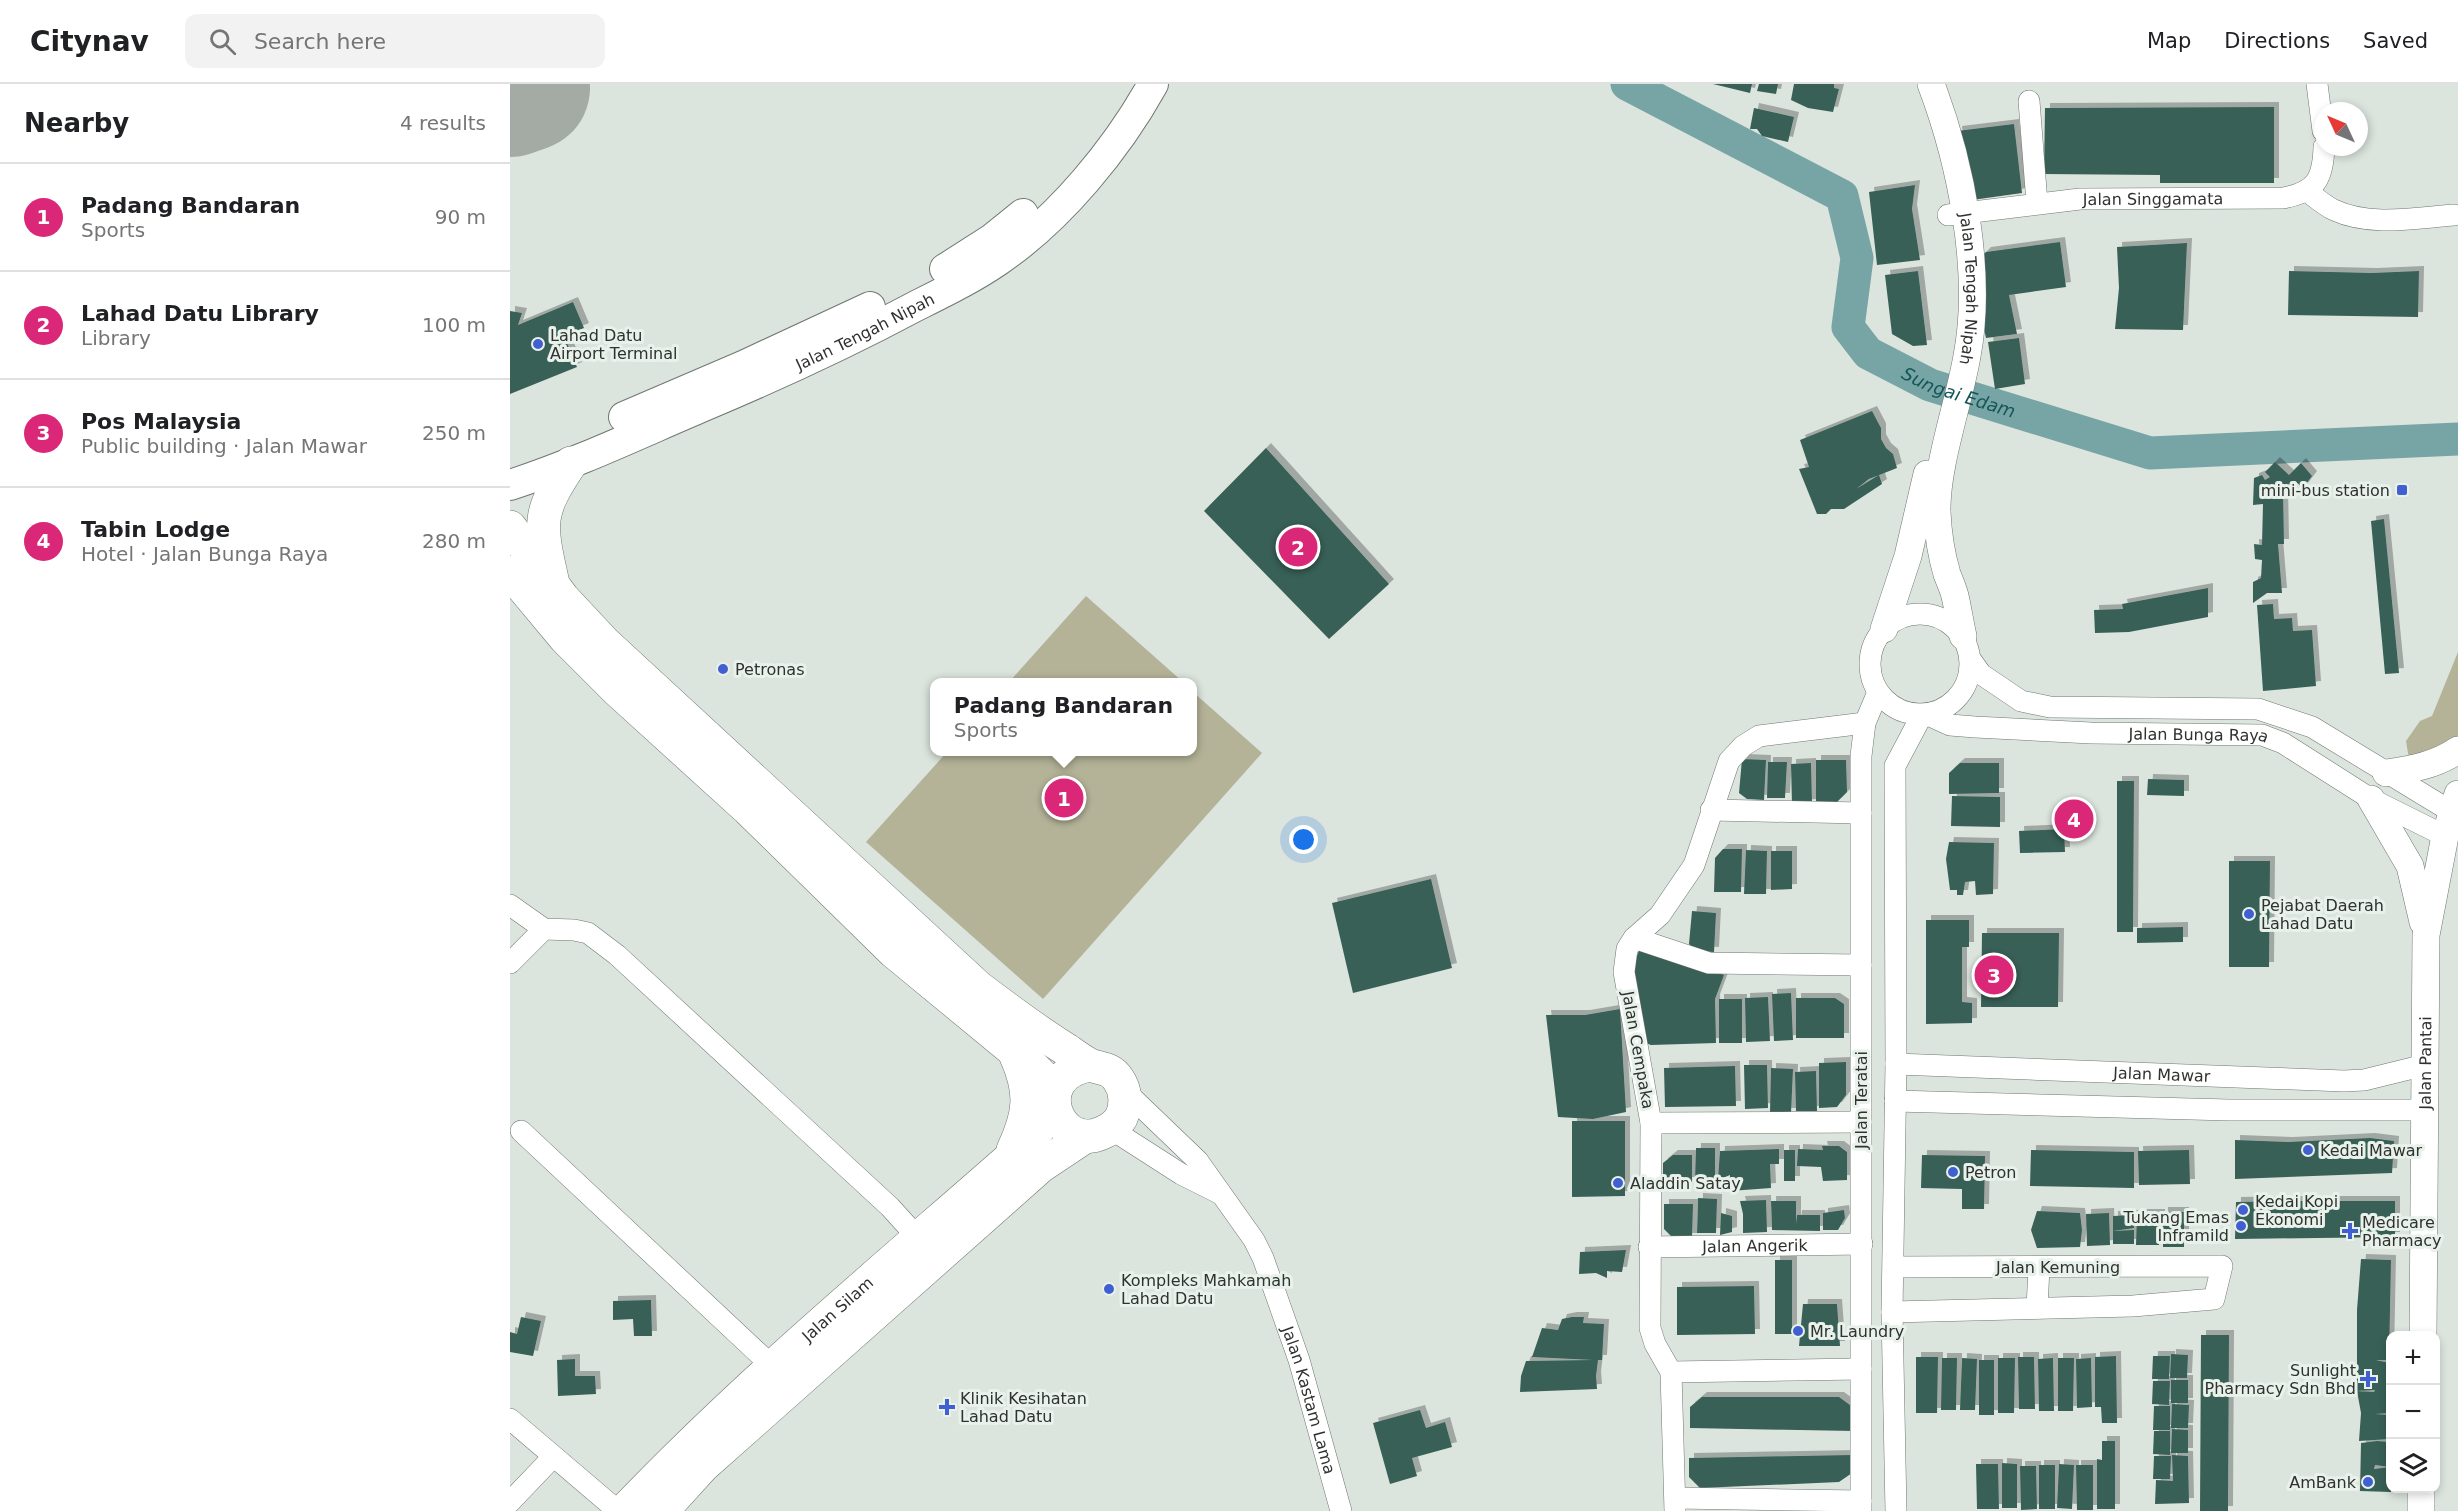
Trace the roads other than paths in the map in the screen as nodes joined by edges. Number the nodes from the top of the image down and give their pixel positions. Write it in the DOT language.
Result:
graph roads {
  1 [pos="1133,84"];
  2 [pos="1153,84"];
  3 [pos="1918,84"];
  4 [pos="1931,84"];
  5 [pos="2318,84"];
  6 [pos="2029,101"];
  7 [pos="2320,102"];
  8 [pos="2324,156"];
  9 [pos="2307,191"];
  10 [pos="2037,203"];
  11 [pos="1956,214"];
  12 [pos="2454,214"];
  13 [pos="1943,437"];
  14 [pos="510,462"];
  15 [pos="571,463"];
  16 [pos="510,484"];
  17 [pos="510,527"];
  18 [pos="510,572"];
  19 [pos="554,587"];
  20 [pos="510,591"];
  21 [pos="551,621"];
  22 [pos="1884,628"];
  23 [pos="1967,648"];
  24 [pos="1878,692"];
  25 [pos="1925,715"];
  26 [pos="1865,723"];
  27 [pos="2458,750"];
  28 [pos="2386,773"];
  29 [pos="2371,799"];
  30 [pos="1711,810"];
  31 [pos="1861,813"];
  32 [pos="2454,819"];
  33 [pos="510,905"];
  34 [pos="544,929"];
  35 [pos="2426,935"];
  36 [pos="1634,938"];
  37 [pos="510,963"];
  38 [pos="1861,965"];
  39 [pos="1012,1048"];
  40 [pos="1896,1064"];
  41 [pos="1090,1065"];
  42 [pos="2425,1065"];
  43 [pos="1945,1066"];
  44 [pos="1124,1090"];
  45 [pos="1895,1101"];
  46 [pos="1949,1102"];
  47 [pos="1054,1105"];
  48 [pos="2424,1110"];
  49 [pos="1861,1122"];
  50 [pos="1651,1123"];
  51 [pos="521,1131"];
  52 [pos="1099,1132"];
  53 [pos="1004,1164"];
  54 [pos="1222,1195"];
  55 [pos="919,1239"];
  56 [pos="1862,1244"];
  57 [pos="1649,1247"];
  58 [pos="1894,1267"];
  59 [pos="2039,1268"];
  60 [pos="2037,1308"];
  61 [pos="1892,1312"];
  62 [pos="2422,1331"];
  63 [pos="772,1366"];
  64 [pos="1861,1369"];
  65 [pos="1671,1372"];
  66 [pos="510,1419"];
  67 [pos="553,1457"];
  68 [pos="2421,1493"];
  69 [pos="510,1502"];
  70 [pos="1675,1504"];
  71 [pos="1861,1506"];
  72 [pos="618,1511"];
  73 [pos="624,1511"];
  74 [pos="662,1511"];
  75 [pos="1341,1511"];
  76 [pos="1896,1511"];
  77 [pos="2421,1511"];
  1 -- 14 [label="main road, Jalan Tengah Nipah"];
  2 -- 15 [label="main road, Jalan Tengah Nipah"];
  3 -- 11 [label="street, Jalan Tengah Nipah"];
  4 -- 11 [label="street, Jalan Tengah Nipah"];
  5 -- 7 [label="street"];
  6 -- 10 [label="street"];
  8 -- 9 [label="street"];
  9 -- 10 [label="street, Jalan Singgamata"];
  9 -- 12 [label="street"];
  10 -- 11 [label="street, Jalan Singgamata"];
  11 -- 13 [label="street, Jalan Tengah Nipah"];
  13 -- 22 [label="street, Jalan Tengah Nipah"];
  13 -- 23 [label="street, Jalan Tengah Nipah"];
  15 -- 16 [label="main road, Jalan Tengah Nipah"];
  15 -- 19 [label="highway"];
  17 -- 19 [label="highway"];
  18 -- 21 [label="highway"];
  19 -- 41 [label="highway"];
  20 -- 21 [label="highway"];
  21 -- 39 [label="highway"];
  22 -- 23 [label="street"];
  22 -- 24 [label="street"];
  23 -- 25 [label="street"];
  23 -- 28 [label="street, Jalan Bunga Raya"];
  24 -- 25 [label="street"];
  24 -- 26 [label="street, Jalan Teratai"];
  25 -- 29 [label="street, Jalan Bunga Raya"];
  25 -- 40 [label="street, Jalan Teratai"];
  26 -- 30 [label="street"];
  26 -- 31 [label="street, Jalan Teratai"];
  27 -- 28 [label="street"];
  28 -- 32 [label="street, Jalan Bunga Raya"];
  29 -- 32 [label="street, Jalan Bunga Raya"];
  29 -- 35 [label="street"];
  30 -- 31 [label="street"];
  30 -- 36 [label="street"];
  31 -- 38 [label="street, Jalan Teratai"];
  32 -- 35 [label="street, Jalan Pantai"];
  33 -- 34 [label="street"];
  34 -- 37 [label="street"];
  34 -- 55 [label="street"];
  35 -- 42 [label="street, Jalan Pantai"];
  36 -- 38 [label="street"];
  36 -- 50 [label="street, Jalan Cempaka"];
  38 -- 49 [label="street, Jalan Teratai"];
  39 -- 47 [label="highway"];
  39 -- 53 [label="highway"];
  40 -- 43 [label="street, Jalan Mawar"];
  40 -- 45 [label="street, Jalan Teratai"];
  41 -- 44 [label="highway"];
  41 -- 47 [label="highway"];
  42 -- 43 [label="street, Jalan Mawar"];
  42 -- 48 [label="street, Jalan Pantai"];
  43 -- 46 [label="street"];
  44 -- 52 [label="highway"];
  44 -- 54 [label="street, Jalan Kastam Lama"];
  45 -- 46 [label="street, Jalan Mawar"];
  45 -- 58 [label="street, Jalan Teratai"];
  46 -- 48 [label="street, Jalan Mawar"];
  47 -- 52 [label="highway"];
  47 -- 53 [label="highway, Jalan Silam"];
  48 -- 62 [label="street, Jalan Pantai"];
  49 -- 50 [label="street"];
  49 -- 56 [label="street, Jalan Teratai"];
  50 -- 57 [label="street, Jalan Cempaka"];
  51 -- 63 [label="street"];
  52 -- 54 [label="street"];
  52 -- 74 [label="highway, Jalan Silam"];
  53 -- 55 [label="highway, Jalan Silam"];
  54 -- 75 [label="street, Jalan Kastam Lama"];
  55 -- 63 [label="highway, Jalan Silam"];
  56 -- 57 [label="street, Jalan Angerik"];
  56 -- 64 [label="street, Jalan Teratai"];
  57 -- 65 [label="street, Jalan Cempaka"];
  58 -- 59 [label="street, Jalan Kemuning"];
  58 -- 61 [label="street, Jalan Teratai"];
  59 -- 60 [label="street"];
  59 -- 60 [label="street, Jalan Kemuning"];
  60 -- 61 [label="street"];
  61 -- 76 [label="street, Jalan Teratai"];
  63 -- 73 [label="highway, Jalan Silam"];
  64 -- 65 [label="street"];
  64 -- 71 [label="street, Jalan Teratai"];
  65 -- 70 [label="street, Jalan Cempaka"];
  66 -- 67 [label="street"];
  67 -- 69 [label="street"];
  67 -- 72 [label="street"];
  68 -- 77 [label="street"];
  70 -- 71 [label="street"];
}
